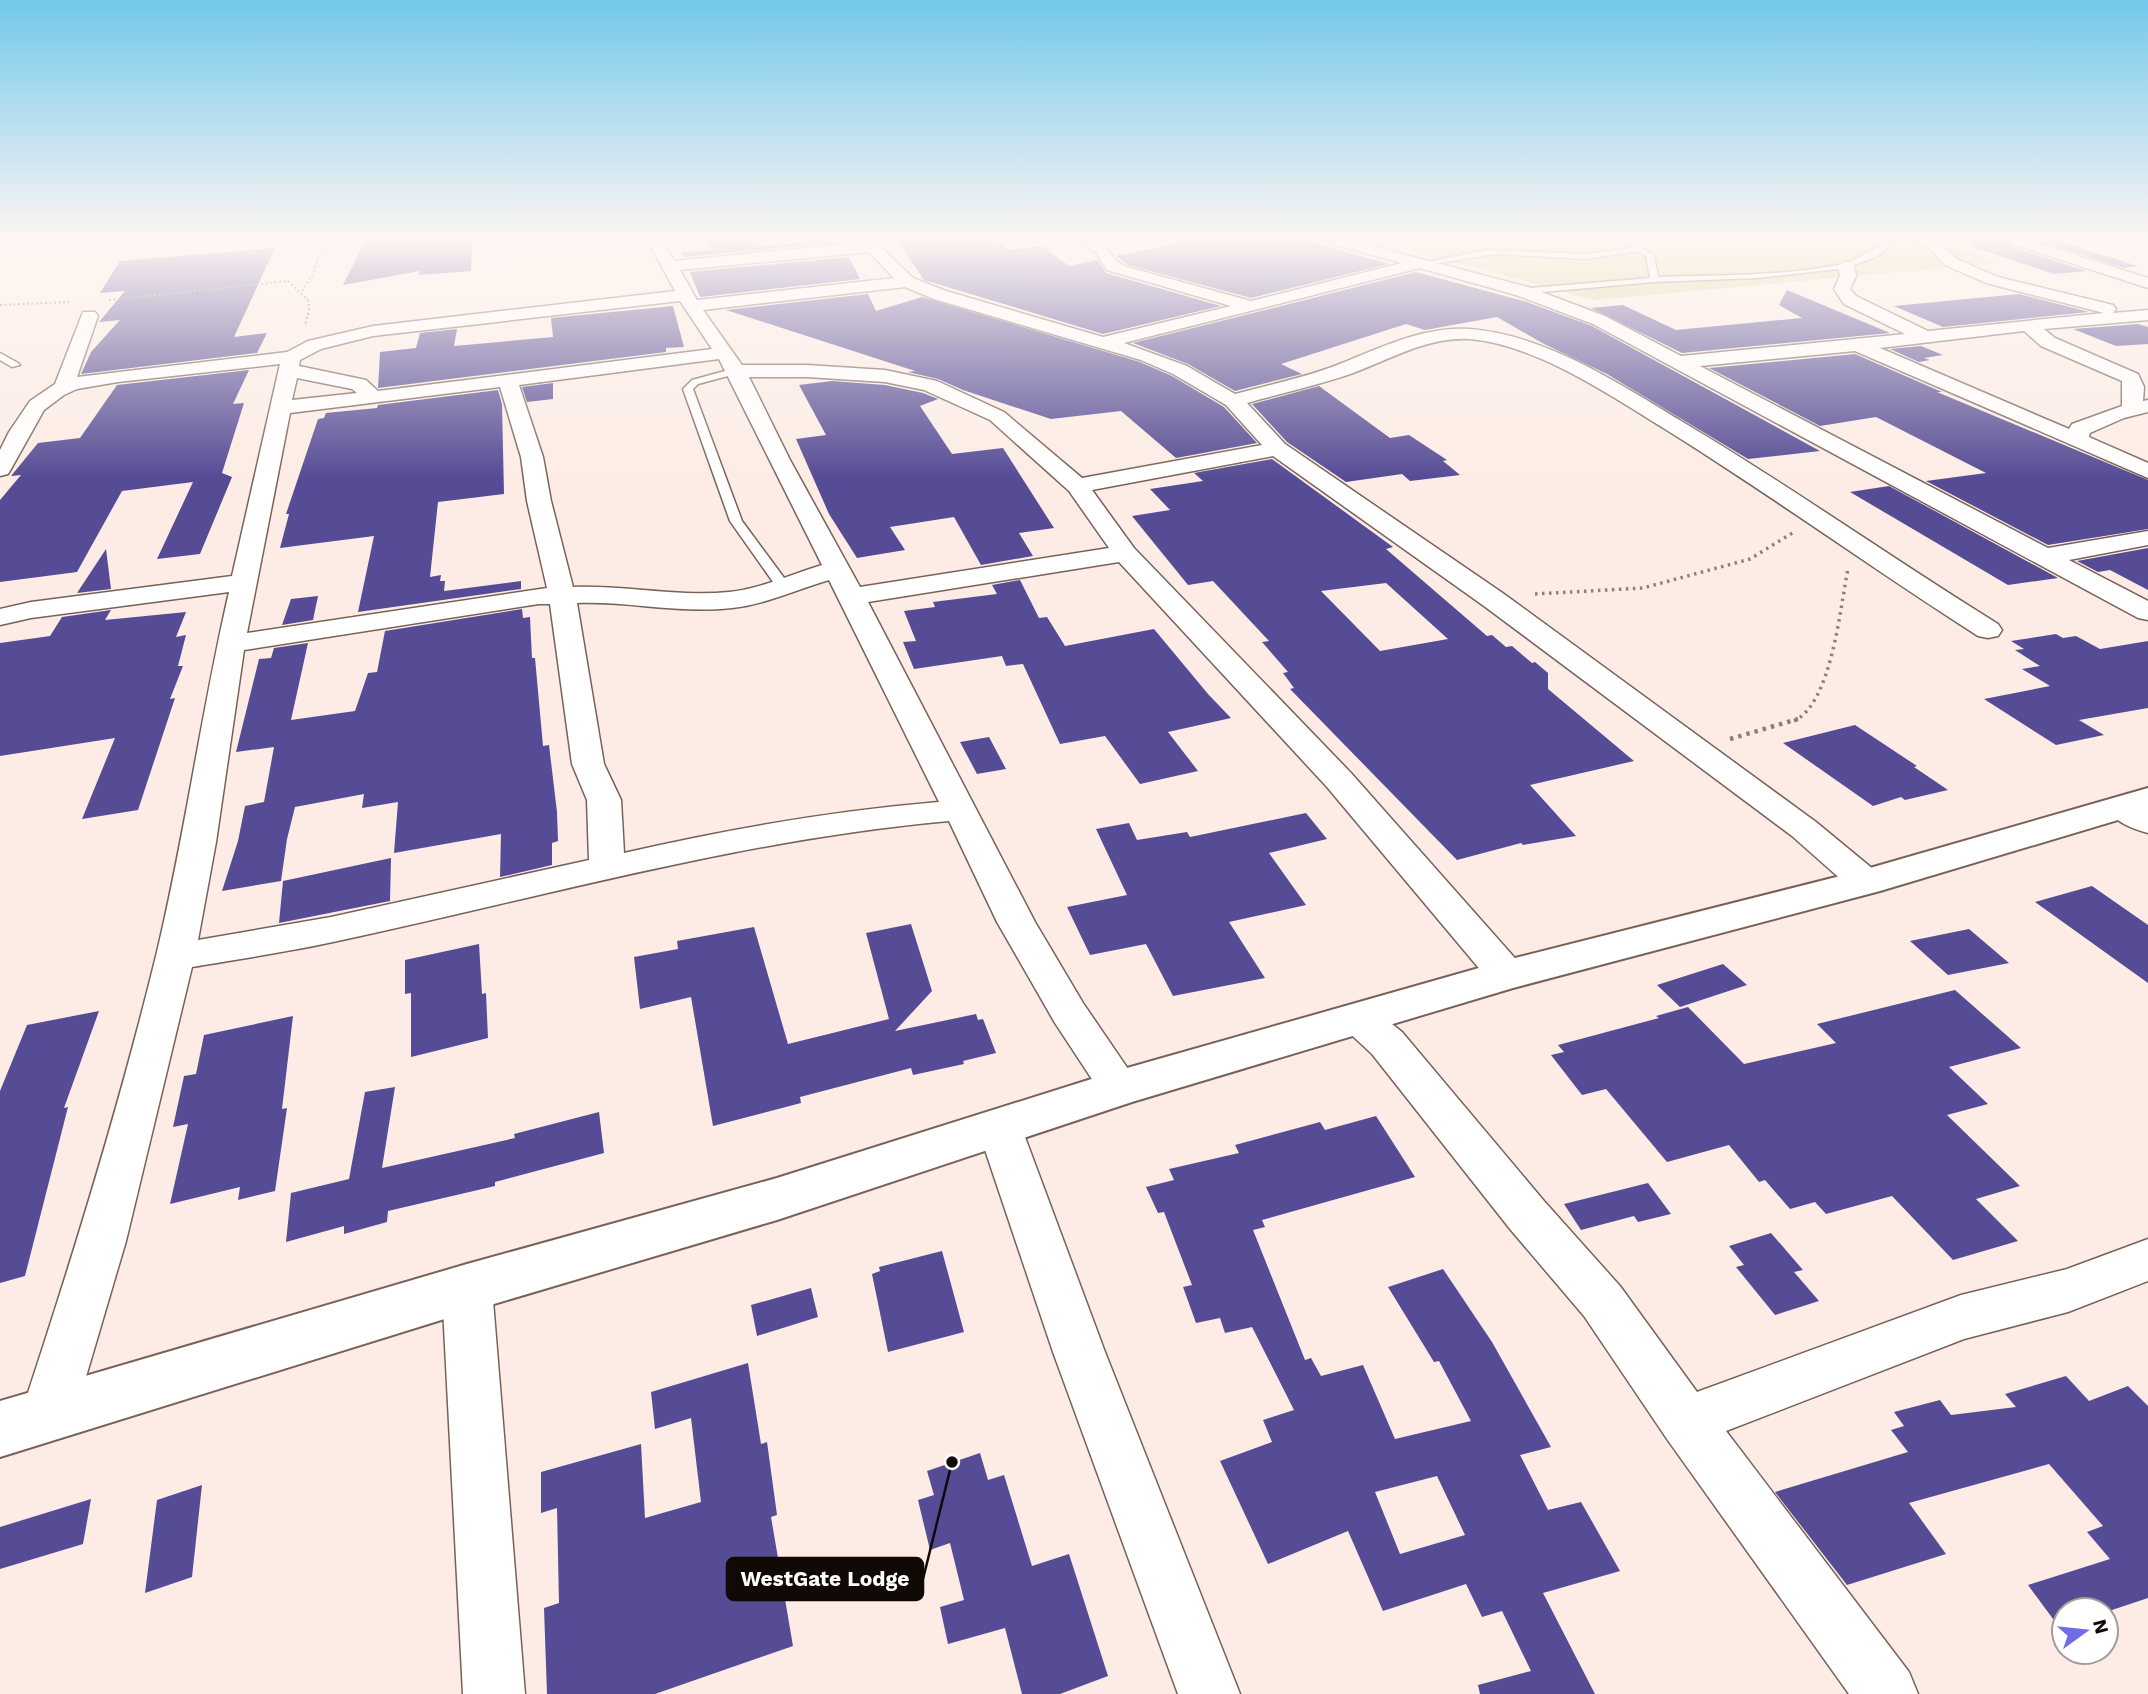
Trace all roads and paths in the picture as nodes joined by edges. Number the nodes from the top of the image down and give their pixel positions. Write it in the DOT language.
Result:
graph roads {
  1 [pos="80,320"];
  2 [pos="306,320"];
  3 [pos="489,320"];
  4 [pos="702,320"];
  5 [pos="1028,320"];
  6 [pos="1190,320"];
  7 [pos="1596,320"];
  8 [pos="1891,320"];
  9 [pos="2089,320"];
  10 [pos="2028,325"];
  11 [pos="306,329"];
  12 [pos="1925,337"];
  13 [pos="1106,342"];
  14 [pos="1857,345"];
  15 [pos="0,356"];
  16 [pos="730,362"];
  17 [pos="1681,362"];
  18 [pos="289,363"];
  19 [pos="0,367"];
  20 [pos="508,381"];
  21 [pos="64,386"];
  22 [pos="373,397"];
  23 [pos="1233,401"];
  24 [pos="282,407"];
  25 [pos="2140,407"];
  26 [pos="10,427"];
  27 [pos="2077,441"];
  28 [pos="1277,449"];
  29 [pos="0,469"];
  30 [pos="2148,471"];
  31 [pos="1077,486"];
  32 [pos="1813,515"];
  33 [pos="1840,534"];
  34 [pos="2148,538"];
  35 [pos="1125,553"];
  36 [pos="2043,557"];
  37 [pos="838,569"];
  38 [pos="244,582"];
  39 [pos="783,586"];
  40 [pos="562,596"];
  41 [pos="852,596"];
  42 [pos="1494,600"];
  43 [pos="2148,612"];
  44 [pos="0,617"];
  45 [pos="1988,630"];
  46 [pos="231,644"];
  47 [pos="1695,749"];
  48 [pos="961,810"];
  49 [pos="2139,810"];
  50 [pos="607,867"];
  51 [pos="1866,882"];
  52 [pos="175,957"];
  53 [pos="1507,975"];
  54 [pos="1358,1018"];
  55 [pos="1120,1088"];
  56 [pos="1000,1129"];
  57 [pos="2148,1260"];
  58 [pos="467,1288"];
  59 [pos="48,1414"];
  60 [pos="1685,1421"];
  61 [pos="0,1429"];
  62 [pos="494,1694"];
  63 [pos="1209,1694"];
  64 [pos="1887,1694"];
  1 -- 21 [label="street"];
  2 -- 11 [label="path"];
  3 -- 18 [label="street"];
  4 -- 16 [label="street"];
  5 -- 13 [label="street"];
  6 -- 13 [label="street"];
  7 -- 17 [label="street"];
  8 -- 12 [label="street"];
  9 -- 10 [label="street"];
  10 -- 12 [label="street"];
  10 -- 25 [label="street"];
  12 -- 14 [label="street"];
  13 -- 23 [label="street"];
  14 -- 17 [label="street"];
  14 -- 27 [label="street"];
  15 -- 19 [label="lane"];
  16 -- 20 [label="street"];
  16 -- 31 [label="street"];
  16 -- 37 [label="street"];
  16 -- 39 [label="lane"];
  17 -- 36 [label="street"];
  18 -- 21 [label="street"];
  18 -- 22 [label="street"];
  18 -- 24 [label="street"];
  20 -- 22 [label="street"];
  20 -- 40 [label="street"];
  21 -- 26 [label="street"];
  22 -- 24 [label="street"];
  23 -- 28 [label="street"];
  23 -- 32 [label="street"];
  24 -- 38 [label="street"];
  25 -- 27 [label="street"];
  26 -- 29 [label="street"];
  27 -- 30 [label="street"];
  28 -- 31 [label="street"];
  28 -- 42 [label="street"];
  31 -- 35 [label="street"];
  32 -- 33 [label="street"];
  32 -- 42 [label="path"];
  33 -- 45 [label="street"];
  33 -- 47 [label="path"];
  34 -- 36 [label="street"];
  35 -- 41 [label="street"];
  35 -- 53 [label="street"];
  36 -- 43 [label="street"];
  37 -- 39 [label="street"];
  37 -- 41 [label="street"];
  38 -- 44 [label="street"];
  38 -- 46 [label="street"];
  39 -- 40 [label="street"];
  40 -- 46 [label="street"];
  40 -- 50 [label="street"];
  41 -- 48 [label="street"];
  42 -- 47 [label="street"];
  46 -- 52 [label="street"];
  47 -- 51 [label="street"];
  48 -- 50 [label="street"];
  48 -- 55 [label="street"];
  49 -- 51 [label="street"];
  50 -- 52 [label="street"];
  51 -- 53 [label="street"];
  52 -- 59 [label="street"];
  53 -- 54 [label="street"];
  54 -- 55 [label="street"];
  54 -- 60 [label="street"];
  55 -- 56 [label="street"];
  56 -- 58 [label="street"];
  56 -- 63 [label="street"];
  57 -- 60 [label="street"];
  58 -- 59 [label="street"];
  58 -- 62 [label="street"];
  59 -- 61 [label="street"];
  60 -- 64 [label="street"];
}
